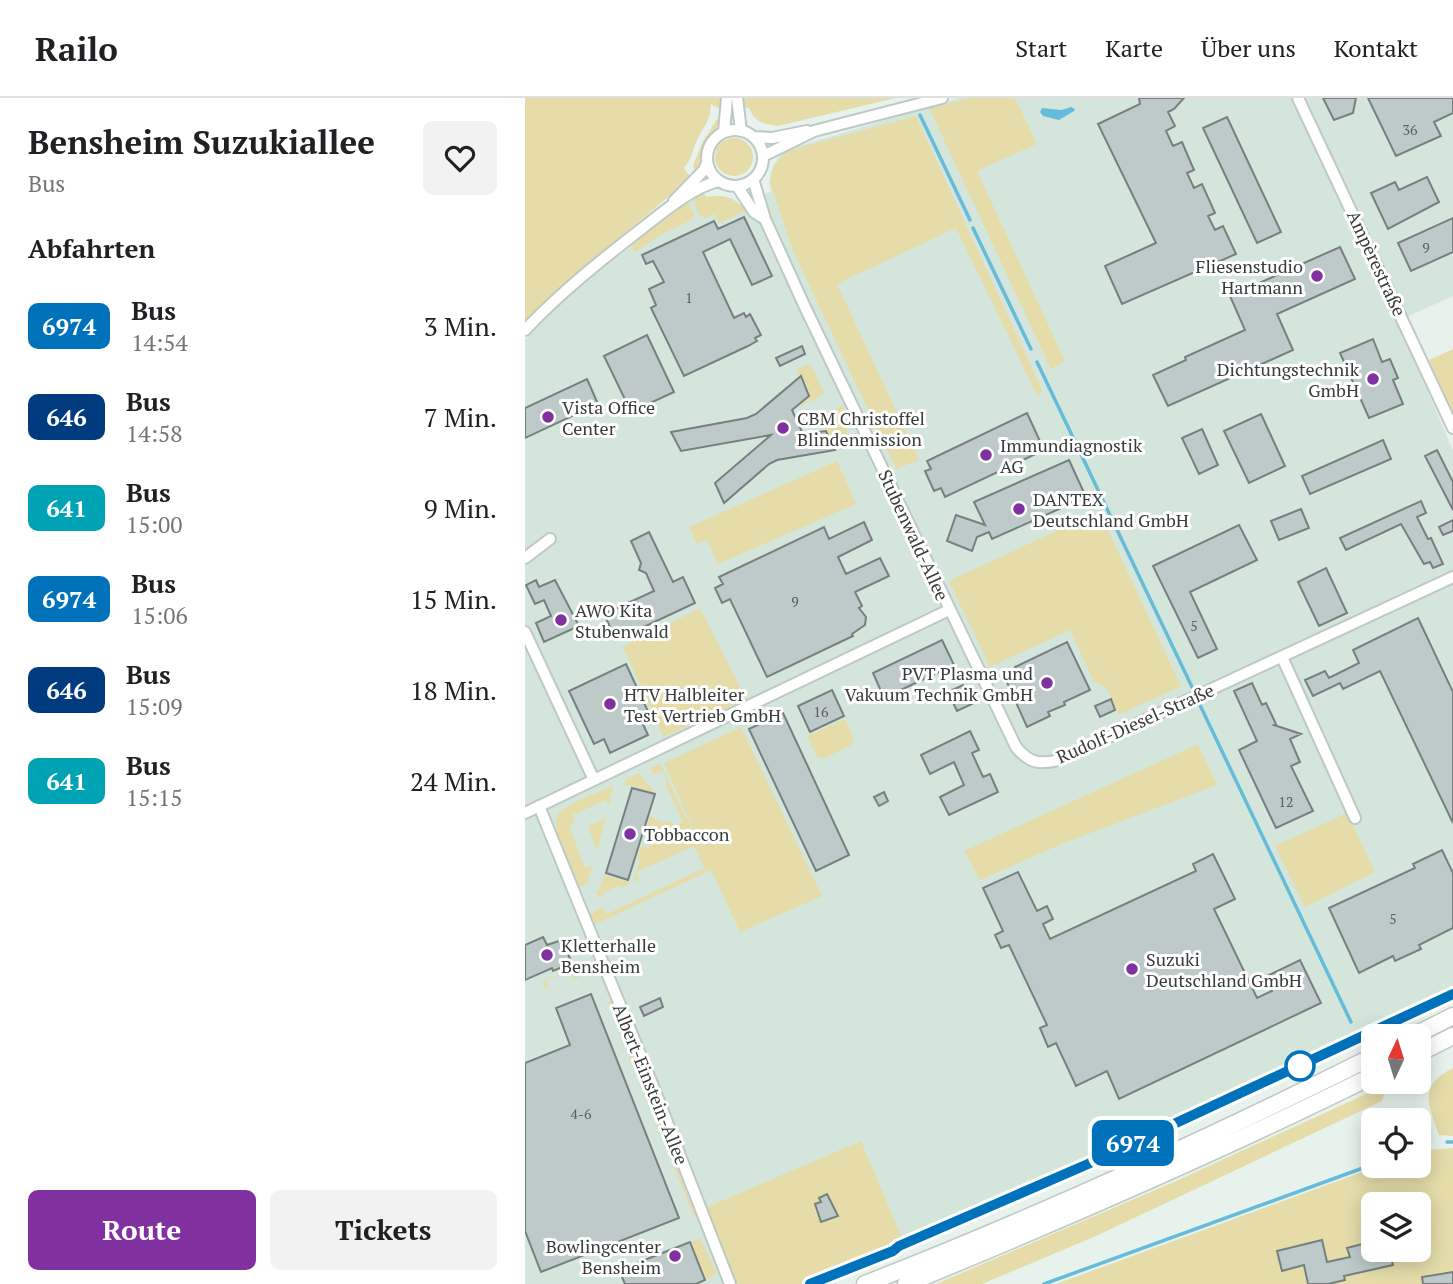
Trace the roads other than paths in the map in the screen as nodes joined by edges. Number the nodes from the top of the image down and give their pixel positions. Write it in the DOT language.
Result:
graph roads {
  1 [pos="727,98"];
  2 [pos="737,98"];
  3 [pos="942,98"];
  4 [pos="1298,98"];
  5 [pos="741,131"];
  6 [pos="814,131"];
  7 [pos="724,132"];
  8 [pos="754,137"];
  9 [pos="763,156"];
  10 [pos="707,163"];
  11 [pos="753,179"];
  12 [pos="719,181"];
  13 [pos="737,186"];
  14 [pos="670,206"];
  15 [pos="765,219"];
  16 [pos="525,330"];
  17 [pos="1453,428"];
  18 [pos="549,538"];
  19 [pos="525,558"];
  20 [pos="1453,577"];
  21 [pos="949,610"];
  22 [pos="525,632"];
  23 [pos="1282,657"];
  24 [pos="594,780"];
  25 [pos="539,806"];
  26 [pos="525,813"];
  27 [pos="1355,818"];
  28 [pos="1453,994"];
  29 [pos="1453,1016"];
  30 [pos="1431,1027"];
  31 [pos="1453,1036"];
  32 [pos="1431,1047"];
  33 [pos="1361,1062"];
  34 [pos="1361,1081"];
  35 [pos="899,1246"];
  36 [pos="730,1284"];
  37 [pos="865,1284"];
  38 [pos="906,1284"];
  1 -- 7 [label="street"];
  2 -- 5 [label="street"];
  3 -- 6 [label="street"];
  4 -- 17 [label="street, Ampèrestraße"];
  5 -- 7 [label="street"];
  5 -- 8 [label="street"];
  6 -- 8 [label="street"];
  6 -- 9 [label="street"];
  7 -- 10 [label="street"];
  8 -- 9 [label="street"];
  9 -- 11 [label="street"];
  10 -- 12 [label="street"];
  10 -- 14 [label="street"];
  11 -- 13 [label="street"];
  11 -- 15 [label="street, Stubenwald-Allee"];
  12 -- 13 [label="street"];
  12 -- 14 [label="street"];
  13 -- 15 [label="street, Stubenwald-Allee"];
  14 -- 16 [label="street"];
  15 -- 21 [label="street, Stubenwald-Allee"];
  18 -- 19 [label="street"];
  20 -- 23 [label="street, Rudolf-Diesel-Straße"];
  21 -- 23 [label="street, Rudolf-Diesel-Straße"];
  21 -- 24 [label="street, Stubenwald-Allee"];
  22 -- 24 [label="street"];
  23 -- 27 [label="street"];
  24 -- 25 [label="street, Stubenwald-Allee"];
  25 -- 26 [label="street, Stubenwald-Allee"];
  25 -- 36 [label="street, Albert-Einstein-Allee"];
  28 -- 35 [label="street"];
  29 -- 30 [label="highway"];
  31 -- 32 [label="highway"];
  33 -- 37 [label="highway"];
  34 -- 38 [label="highway"];
}
